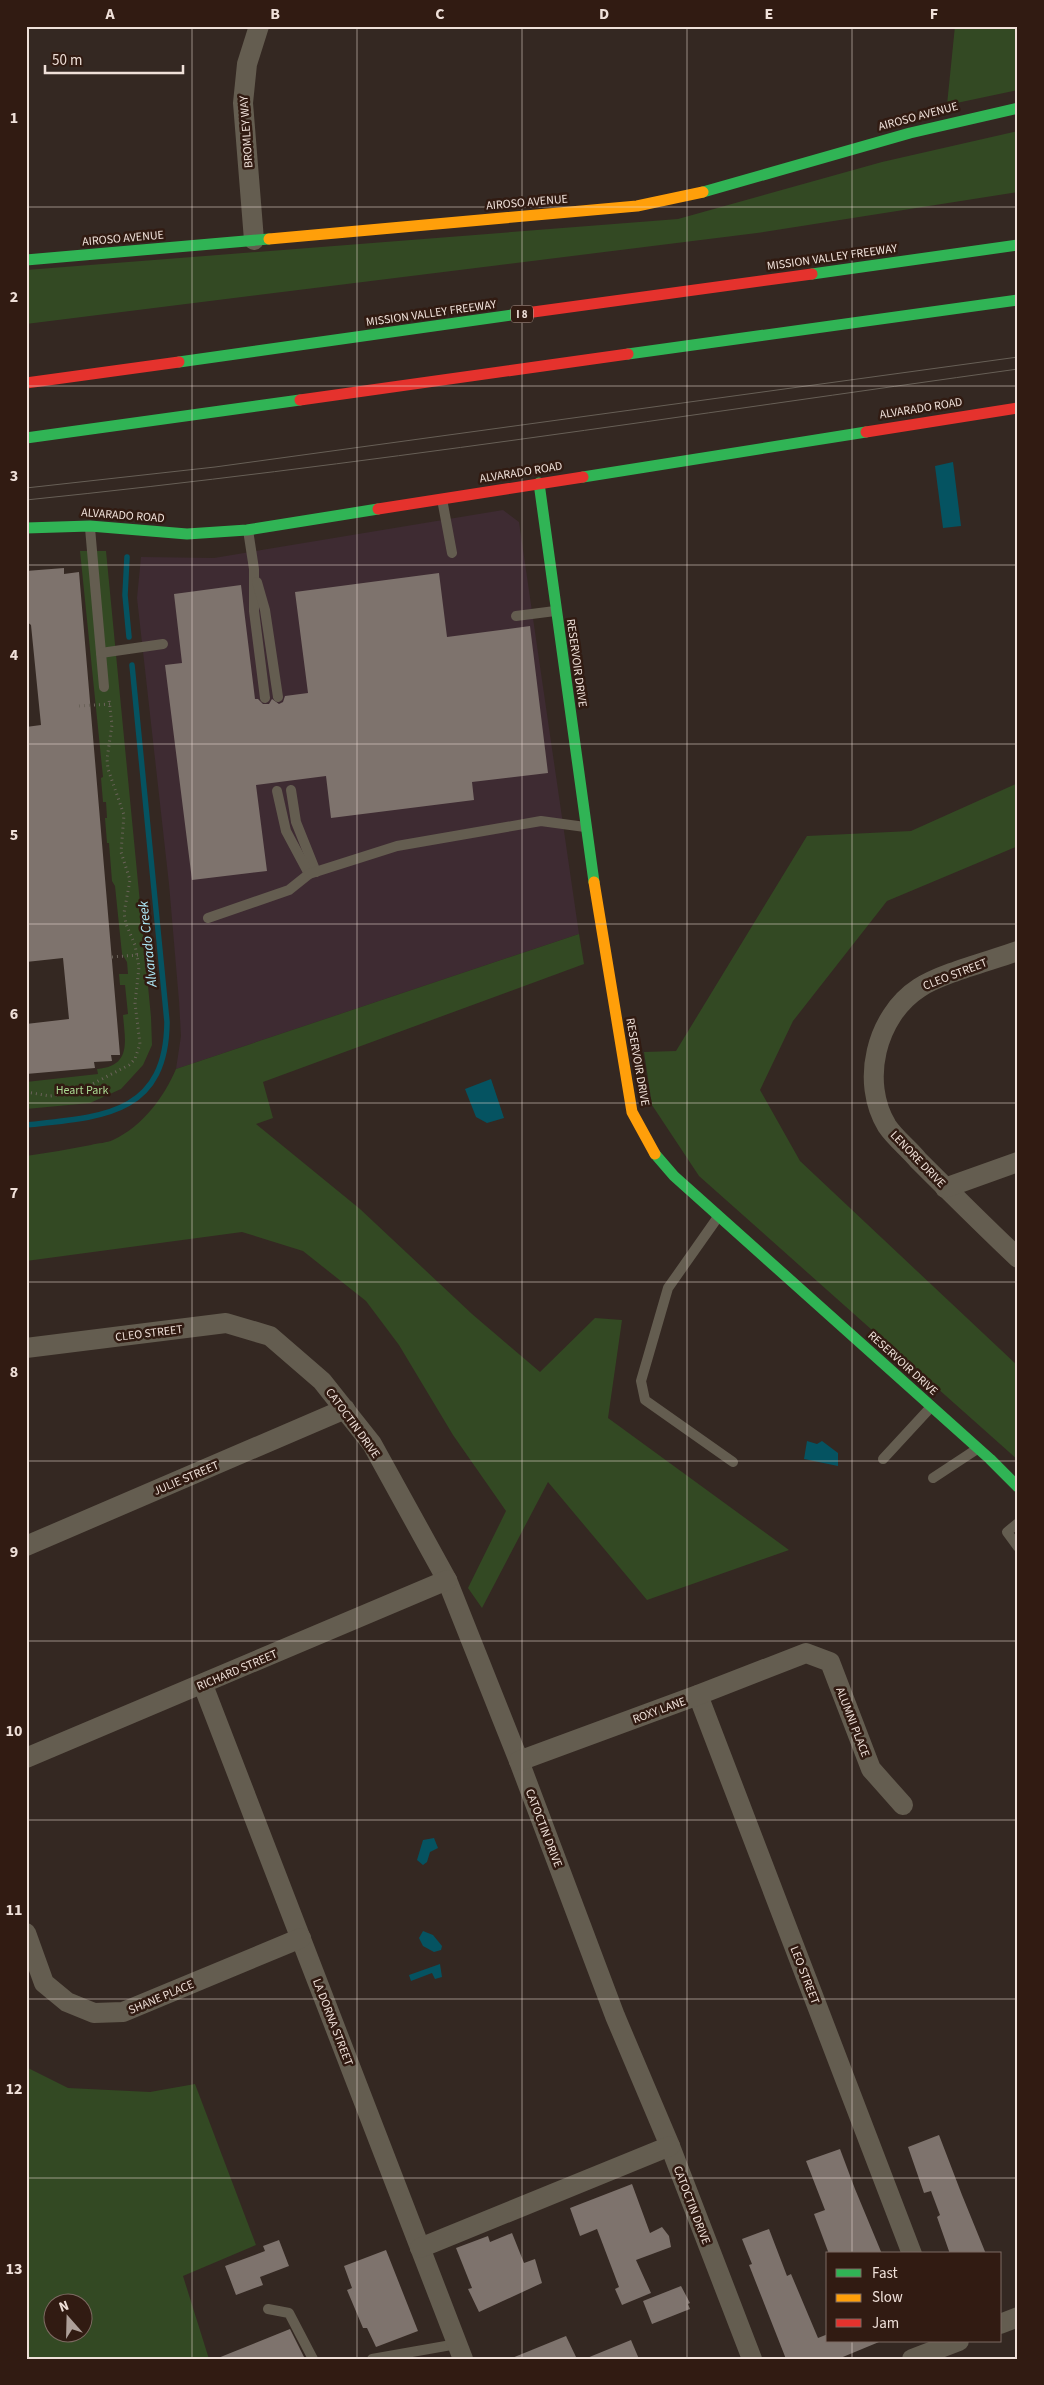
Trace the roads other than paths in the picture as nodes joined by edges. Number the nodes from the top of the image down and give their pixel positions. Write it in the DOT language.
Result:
graph roads {
  1 [pos="259,26"];
  2 [pos="1018,108"];
  3 [pos="254,240"];
  4 [pos="1018,245"];
  5 [pos="26,260"];
  6 [pos="1018,300"];
  7 [pos="26,383"];
  8 [pos="1018,408"];
  9 [pos="26,438"];
  10 [pos="539,483"];
  11 [pos="442,498"];
  12 [pos="90,526"];
  13 [pos="26,528"];
  14 [pos="248,530"];
  15 [pos="452,553"];
  16 [pos="254,569"];
  17 [pos="556,611"];
  18 [pos="516,616"];
  19 [pos="163,644"];
  20 [pos="101,652"];
  21 [pos="104,687"];
  22 [pos="278,697"];
  23 [pos="265,698"];
  24 [pos="291,790"];
  25 [pos="277,791"];
  26 [pos="586,827"];
  27 [pos="313,873"];
  28 [pos="208,918"];
  29 [pos="1018,951"];
  30 [pos="882,1032"];
  31 [pos="1018,1162"];
  32 [pos="945,1188"];
  33 [pos="719,1216"];
  34 [pos="1018,1258"];
  35 [pos="270,1336"];
  36 [pos="26,1348"];
  37 [pos="931,1406"];
  38 [pos="345,1409"];
  39 [pos="978,1448"];
  40 [pos="883,1459"];
  41 [pos="733,1462"];
  42 [pos="933,1478"];
  43 [pos="1018,1487"];
  44 [pos="1018,1523"];
  45 [pos="26,1546"];
  46 [pos="1018,1547"];
  47 [pos="447,1580"];
  48 [pos="798,1655"];
  49 [pos="203,1685"];
  50 [pos="698,1696"];
  51 [pos="26,1758"];
  52 [pos="519,1761"];
  53 [pos="903,1805"];
  54 [pos="26,1933"];
  55 [pos="301,1938"];
  56 [pos="670,2146"];
  57 [pos="420,2248"];
  58 [pos="911,2252"];
  59 [pos="268,2309"];
  60 [pos="1018,2318"];
  61 [pos="1002,2323"];
  62 [pos="951,2347"];
  63 [pos="460,2351"];
  64 [pos="314,2359"];
  65 [pos="372,2359"];
  66 [pos="752,2359"];
  67 [pos="912,2359"];
  1 -- 3 [label="street, BROMLEY WAY"];
  2 -- 3 [label="main road, AIROSO AVENUE"];
  3 -- 5 [label="main road, AIROSO AVENUE"];
  4 -- 7 [label="main road, MISSION VALLEY FREEWAY / I 8"];
  6 -- 9 [label="main road"];
  8 -- 10 [label="main road, ALVARADO ROAD"];
  10 -- 11 [label="main road, ALVARADO ROAD"];
  10 -- 17 [label="main road, RESERVOIR DRIVE"];
  11 -- 14 [label="main road, ALVARADO ROAD"];
  11 -- 15 [label="lane"];
  12 -- 13 [label="main road, ALVARADO ROAD"];
  12 -- 14 [label="main road, ALVARADO ROAD"];
  12 -- 20 [label="lane"];
  14 -- 16 [label="lane"];
  16 -- 22 [label="lane"];
  16 -- 23 [label="lane"];
  17 -- 18 [label="lane"];
  17 -- 26 [label="main road, RESERVOIR DRIVE"];
  19 -- 20 [label="lane"];
  20 -- 21 [label="lane"];
  24 -- 27 [label="lane"];
  25 -- 27 [label="lane"];
  26 -- 27 [label="lane"];
  26 -- 33 [label="main road, RESERVOIR DRIVE"];
  27 -- 28 [label="lane"];
  29 -- 30 [label="street, CLEO STREET"];
  30 -- 32 [label="street, LENORE DRIVE"];
  31 -- 32 [label="street"];
  32 -- 34 [label="street, LENORE DRIVE"];
  33 -- 37 [label="main road, RESERVOIR DRIVE"];
  33 -- 41 [label="lane"];
  35 -- 36 [label="street, CLEO STREET"];
  35 -- 38 [label="street, CATOCTIN DRIVE"];
  37 -- 39 [label="main road, RESERVOIR DRIVE"];
  37 -- 40 [label="lane"];
  38 -- 45 [label="street, JULIE STREET"];
  38 -- 47 [label="street, CATOCTIN DRIVE"];
  39 -- 42 [label="lane"];
  39 -- 43 [label="main road, RESERVOIR DRIVE"];
  44 -- 46 [label="lane"];
  47 -- 49 [label="street, RICHARD STREET"];
  47 -- 52 [label="street, CATOCTIN DRIVE"];
  48 -- 50 [label="street, ROXY LANE"];
  48 -- 53 [label="street, ALUMNI PLACE"];
  49 -- 51 [label="street, RICHARD STREET"];
  49 -- 55 [label="street, LA DORNA STREET"];
  50 -- 52 [label="street, ROXY LANE"];
  50 -- 58 [label="street, LEO STREET"];
  52 -- 56 [label="street, CATOCTIN DRIVE"];
  54 -- 55 [label="street, SHANE PLACE"];
  55 -- 57 [label="street, LA DORNA STREET"];
  56 -- 57 [label="street"];
  56 -- 66 [label="street, CATOCTIN DRIVE"];
  57 -- 63 [label="street, LA DORNA STREET"];
  59 -- 64 [label="lane"];
  60 -- 61 [label="street"];
  62 -- 67 [label="street"];
  63 -- 65 [label="lane"];
}
